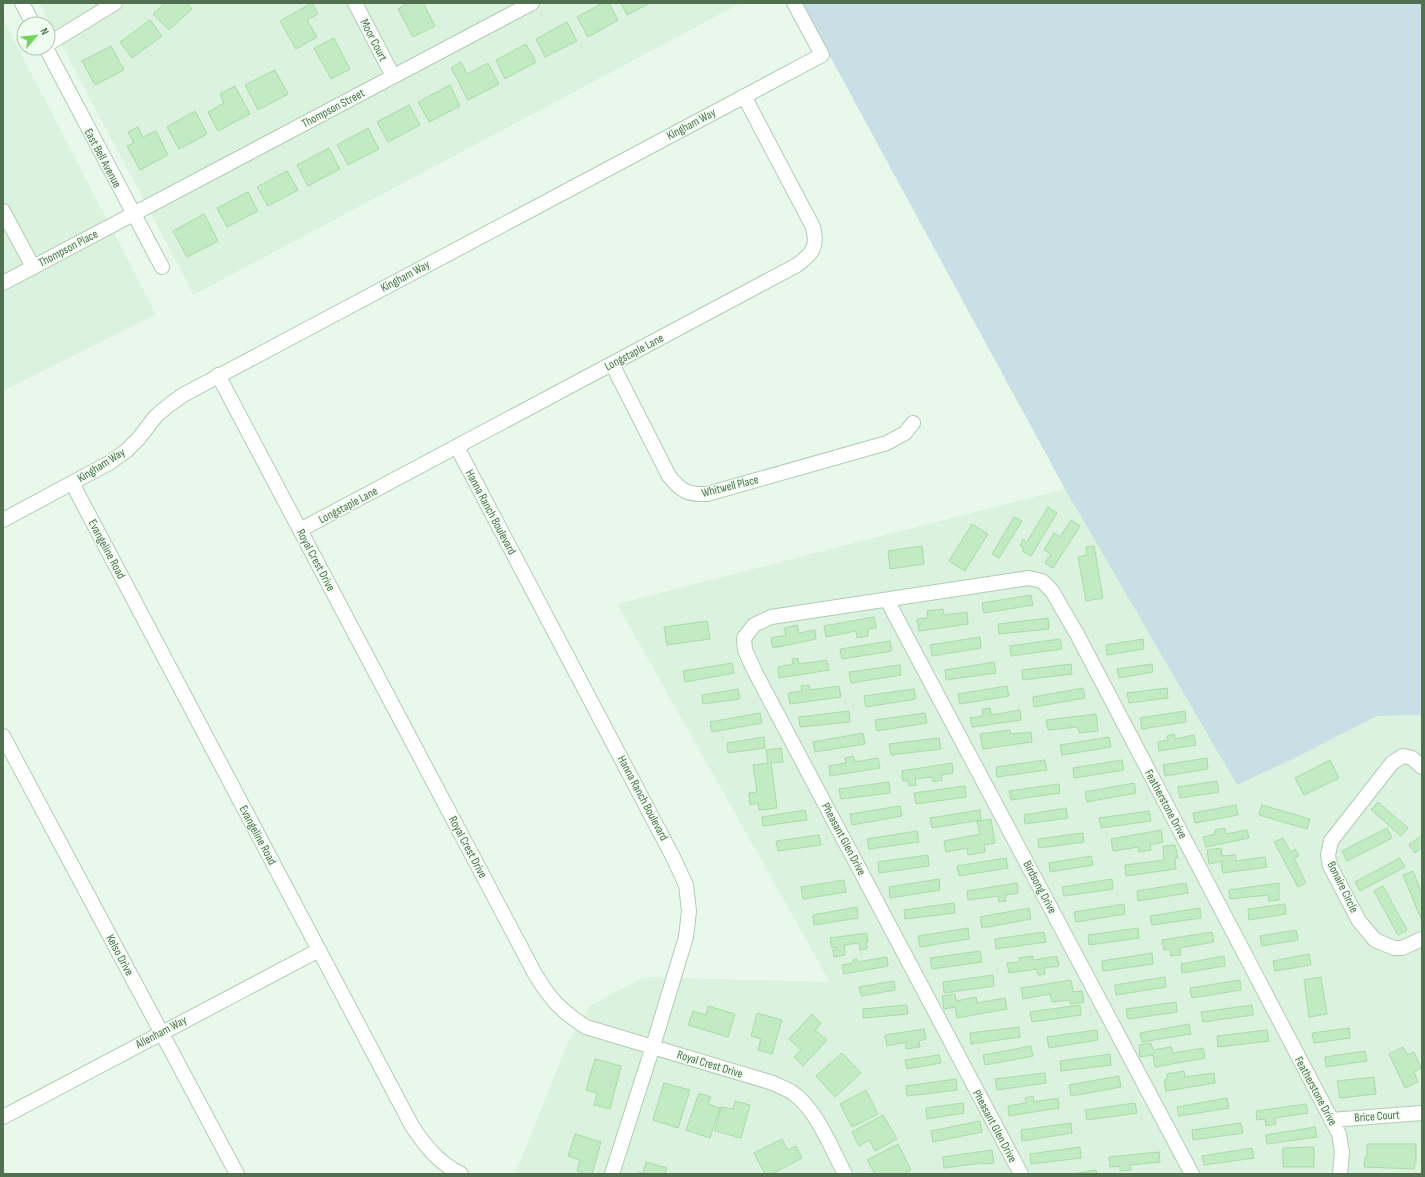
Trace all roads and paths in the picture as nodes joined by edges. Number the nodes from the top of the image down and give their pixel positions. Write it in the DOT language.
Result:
graph roads {
  1 [pos="22,3"];
  2 [pos="115,3"];
  3 [pos="355,3"];
  4 [pos="532,3"];
  5 [pos="794,3"];
  6 [pos="29,16"];
  7 [pos="56,39"];
  8 [pos="50,56"];
  9 [pos="393,76"];
  10 [pos="744,96"];
  11 [pos="3,211"];
  12 [pos="133,214"];
  13 [pos="33,267"];
  14 [pos="162,267"];
  15 [pos="3,283"];
  16 [pos="612,364"];
  17 [pos="218,375"];
  18 [pos="913,423"];
  19 [pos="457,447"];
  20 [pos="72,482"];
  21 [pos="3,520"];
  22 [pos="300,530"];
  23 [pos="888,600"];
  24 [pos="3,736"];
  25 [pos="1422,767"];
  26 [pos="1422,939"];
  27 [pos="319,950"];
  28 [pos="161,1032"];
  29 [pos="653,1046"];
  30 [pos="1422,1113"];
  31 [pos="4,1114"];
  32 [pos="1331,1120"];
  33 [pos="237,1174"];
  34 [pos="461,1174"];
  35 [pos="612,1174"];
  36 [pos="845,1174"];
  37 [pos="1021,1174"];
  38 [pos="1192,1174"];
  39 [pos="1340,1174"];
  1 -- 6 [label="street"];
  2 -- 7 [label="street"];
  3 -- 9 [label="street, Moor Court"];
  4 -- 9 [label="street, Thompson Street"];
  5 -- 10 [label="street, Kingham Way"];
  8 -- 12 [label="street, East Bell Avenue"];
  9 -- 12 [label="street, Thompson Street"];
  10 -- 16 [label="street, Longstaple Lane"];
  10 -- 17 [label="street, Kingham Way"];
  11 -- 13 [label="street"];
  12 -- 13 [label="street, Thompson Place"];
  12 -- 14 [label="street, East Bell Avenue"];
  13 -- 15 [label="street, Thompson Place"];
  16 -- 18 [label="street, Whitwell Place"];
  16 -- 19 [label="street, Longstaple Lane"];
  17 -- 20 [label="street, Kingham Way"];
  17 -- 22 [label="street, Royal Crest Drive"];
  19 -- 22 [label="street, Longstaple Lane"];
  19 -- 29 [label="street, Hanna Ranch Boulevard"];
  20 -- 21 [label="street, Kingham Way"];
  20 -- 27 [label="street, Evangeline Road"];
  22 -- 29 [label="street, Royal Crest Drive"];
  23 -- 32 [label="street, Featherstone Drive"];
  23 -- 37 [label="street, Pheasant Glen Drive"];
  23 -- 38 [label="street, Birdsong Drive"];
  24 -- 28 [label="street, Kelso Drive"];
  25 -- 26 [label="street, Bonaire Circle"];
  27 -- 28 [label="street, Allenham Way"];
  27 -- 34 [label="street, Evangeline Road"];
  28 -- 31 [label="street, Allenham Way"];
  28 -- 33 [label="street, Kelso Drive"];
  29 -- 35 [label="street, Hanna Ranch Boulevard"];
  29 -- 36 [label="street, Royal Crest Drive"];
  30 -- 32 [label="street, Brice Court"];
  32 -- 39 [label="street, Featherstone Drive"];
}
